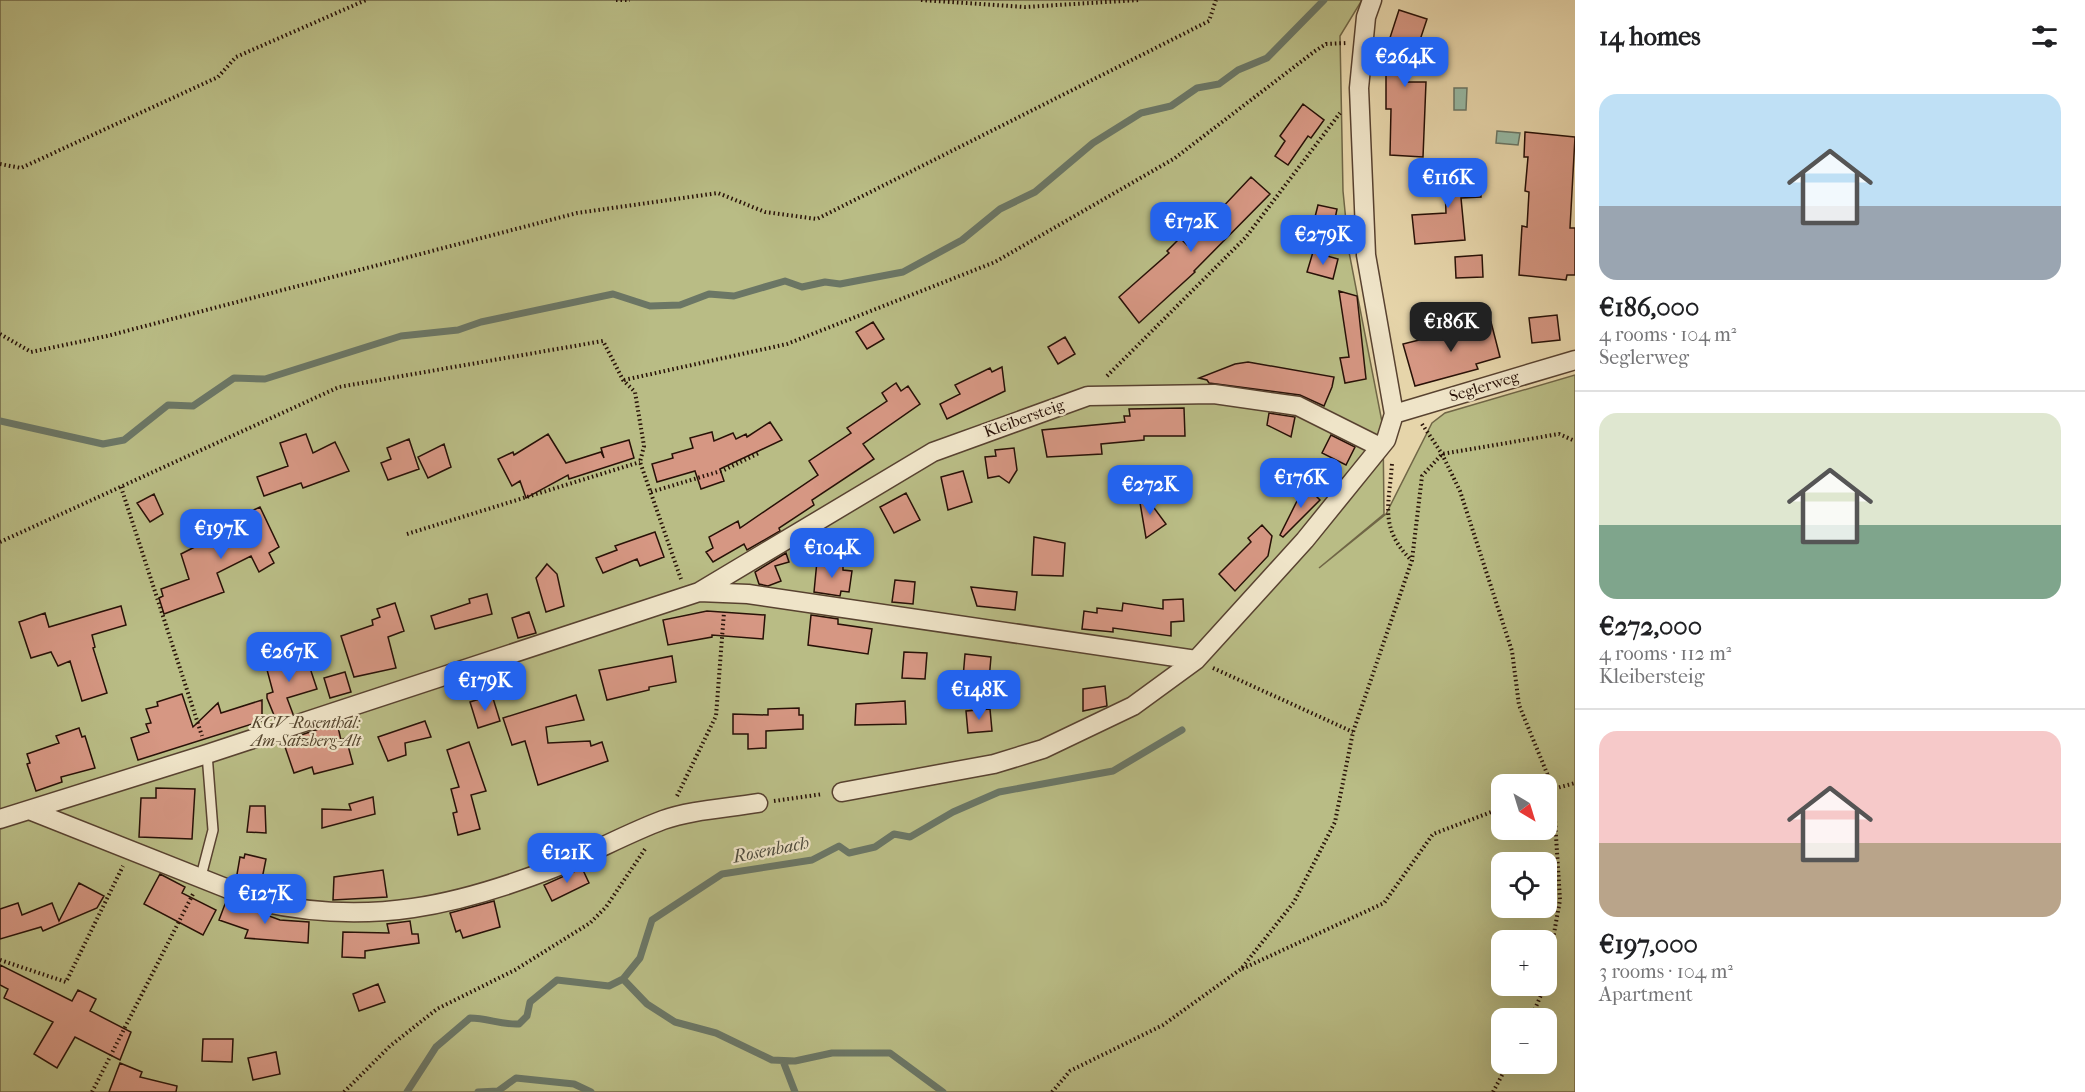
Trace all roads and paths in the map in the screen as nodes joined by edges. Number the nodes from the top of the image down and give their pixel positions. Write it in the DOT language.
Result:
graph roads {
  1 [pos="366,0"];
  2 [pos="616,0"];
  3 [pos="630,0"];
  4 [pos="921,0"];
  5 [pos="1139,0"];
  6 [pos="1216,0"];
  7 [pos="1372,0"];
  8 [pos="1340,44"];
  9 [pos="1333,123"];
  10 [pos="0,164"];
  11 [pos="0,334"];
  12 [pos="1575,360"];
  13 [pos="623,380"];
  14 [pos="1088,396"];
  15 [pos="1402,411"];
  16 [pos="1575,441"];
  17 [pos="1380,447"];
  18 [pos="759,453"];
  19 [pos="1442,454"];
  20 [pos="640,462"];
  21 [pos="1392,467"];
  22 [pos="121,487"];
  23 [pos="651,492"];
  24 [pos="407,534"];
  25 [pos="0,542"];
  26 [pos="1412,560"];
  27 [pos="725,593"];
  28 [pos="693,595"];
  29 [pos="1196,660"];
  30 [pos="1353,732"];
  31 [pos="207,754"];
  32 [pos="1547,774"];
  33 [pos="1575,783"];
  34 [pos="1557,787"];
  35 [pos="842,792"];
  36 [pos="758,803"];
  37 [pos="672,806"];
  38 [pos="29,810"];
  39 [pos="1491,812"];
  40 [pos="0,819"];
  41 [pos="1556,840"];
  42 [pos="646,848"];
  43 [pos="130,852"];
  44 [pos="200,880"];
  45 [pos="1555,930"];
  46 [pos="0,960"];
  47 [pos="1241,969"];
  48 [pos="1502,1074"];
  49 [pos="92,1092"];
  50 [pos="344,1092"];
  51 [pos="1052,1092"];
  52 [pos="1492,1092"];
  1 -- 10 [label="path"];
  2 -- 3 [label="path"];
  4 -- 5 [label="path"];
  6 -- 11 [label="path"];
  7 -- 15 [label="street"];
  8 -- 13 [label="path"];
  9 -- 14 [label="path"];
  12 -- 15 [label="street, Seglerweg"];
  13 -- 20 [label="path"];
  13 -- 22 [label="path"];
  14 -- 17 [label="street, Kleibersteig"];
  14 -- 28 [label="street, Kleibersteig"];
  15 -- 17 [label="street"];
  15 -- 19 [label="path"];
  16 -- 19 [label="path"];
  17 -- 29 [label="street"];
  18 -- 23 [label="path"];
  19 -- 26 [label="path"];
  19 -- 32 [label="path"];
  20 -- 23 [label="path"];
  20 -- 24 [label="path"];
  21 -- 26 [label="path"];
  22 -- 25 [label="path"];
  22 -- 31 [label="path"];
  23 -- 28 [label="path"];
  26 -- 30 [label="path"];
  27 -- 28 [label="street"];
  27 -- 29 [label="street"];
  27 -- 37 [label="path"];
  28 -- 31 [label="street"];
  29 -- 30 [label="path"];
  29 -- 35 [label="street"];
  30 -- 47 [label="path"];
  31 -- 38 [label="street"];
  31 -- 44 [label="lane"];
  33 -- 34 [label="path"];
  35 -- 36 [label="path"];
  36 -- 44 [label="street"];
  38 -- 40 [label="street"];
  38 -- 43 [label="street"];
  39 -- 47 [label="path"];
  41 -- 45 [label="path"];
  42 -- 50 [label="path"];
  43 -- 44 [label="street"];
  43 -- 46 [label="path"];
  44 -- 49 [label="path"];
  47 -- 51 [label="path"];
  48 -- 52 [label="path"];
}
